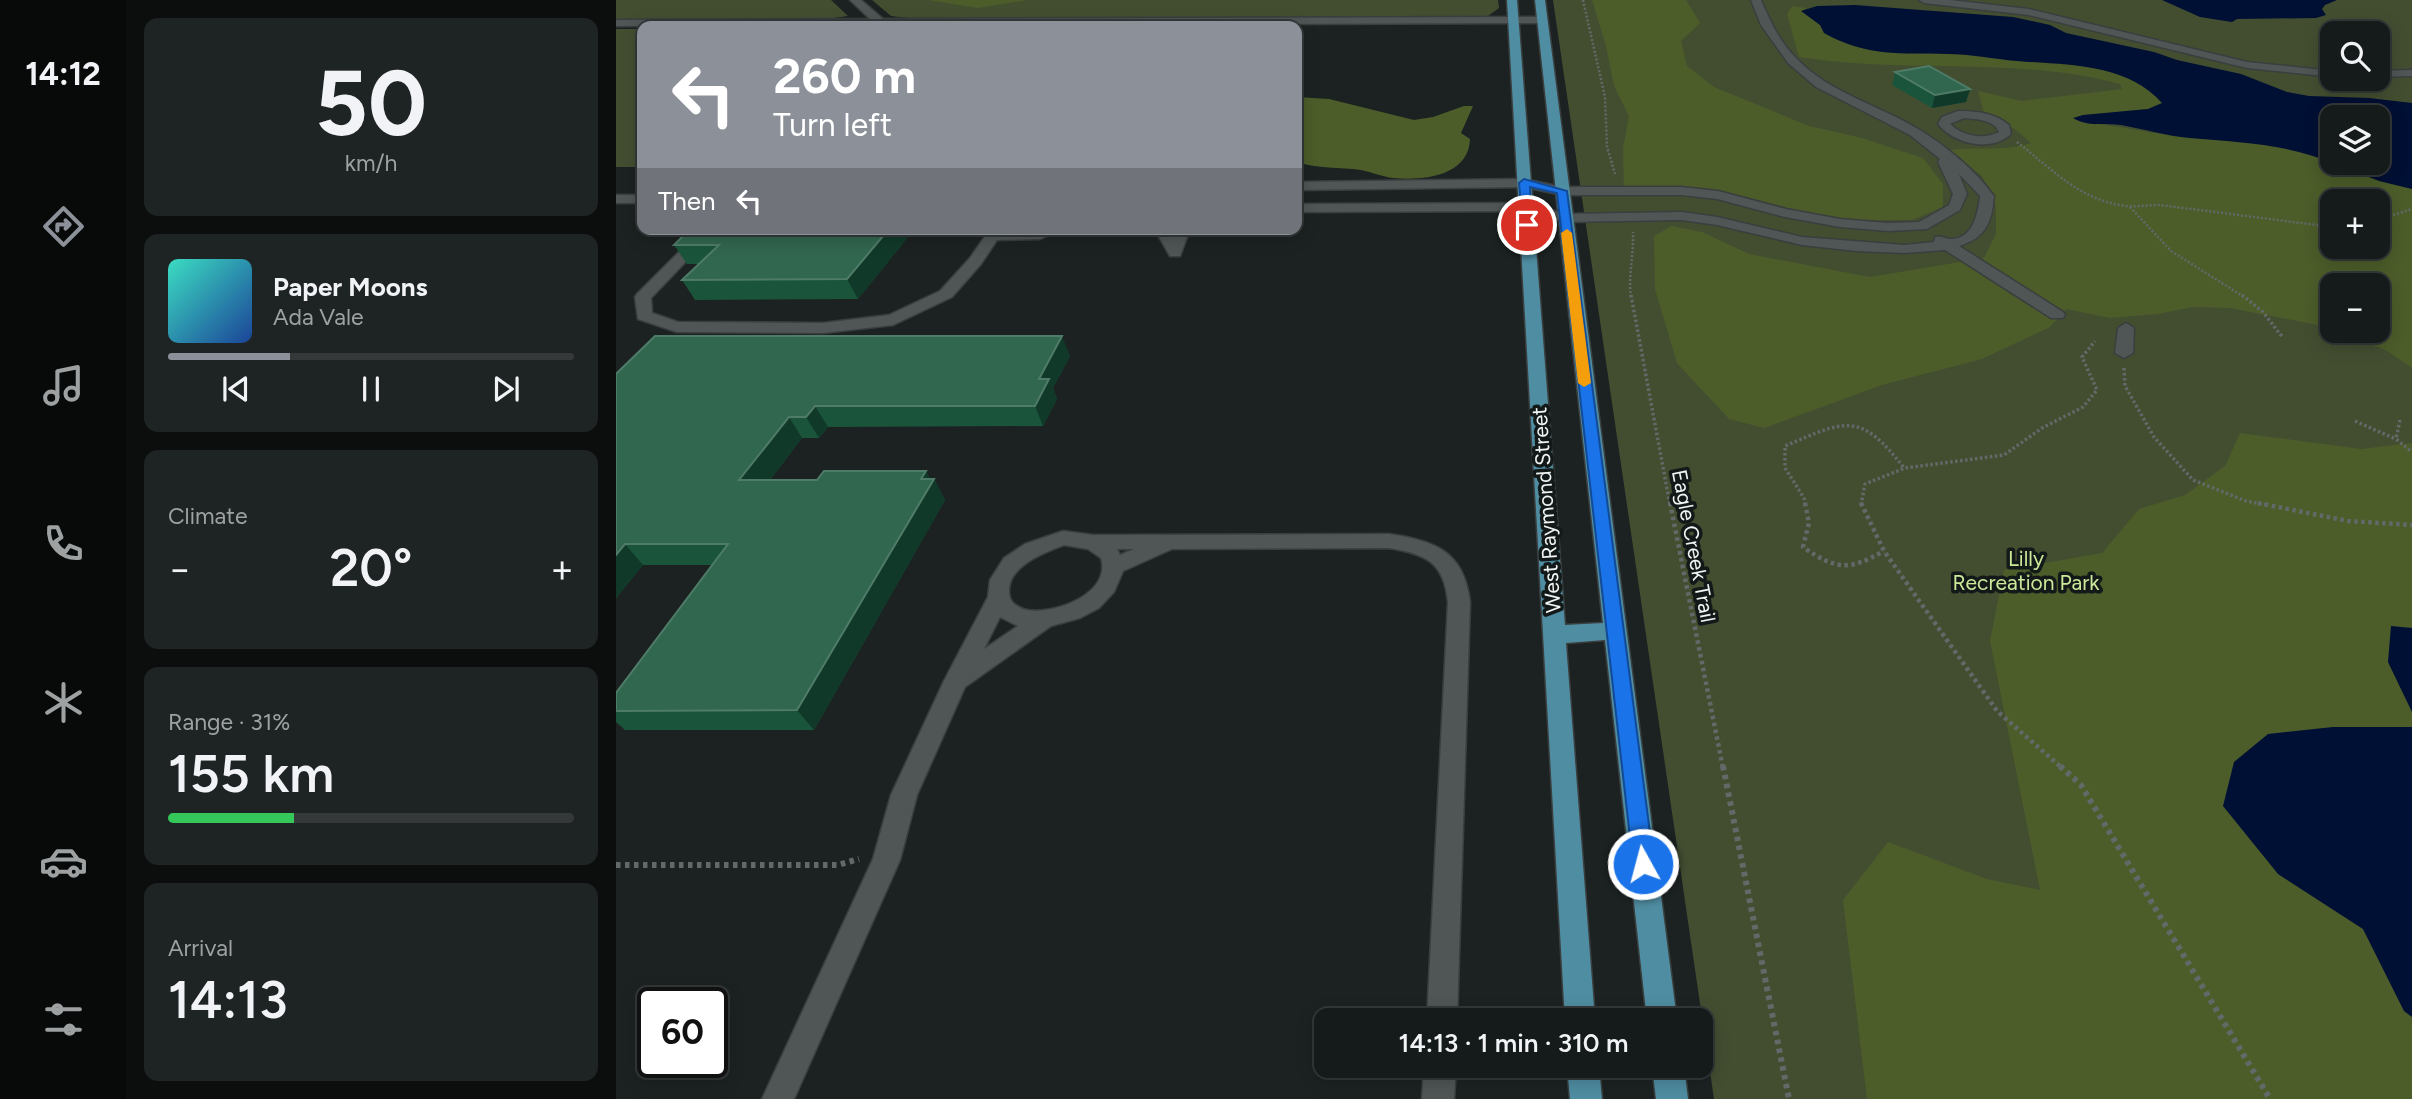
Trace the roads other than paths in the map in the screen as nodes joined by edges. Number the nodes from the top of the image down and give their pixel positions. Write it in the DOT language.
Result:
graph roads {
  1 [pos="855,0"];
  2 [pos="1512,0"];
  3 [pos="1540,0"];
  4 [pos="1756,0"];
  5 [pos="1770,0"];
  6 [pos="1924,0"];
  7 [pos="1513,20"];
  8 [pos="1542,20"];
  9 [pos="879,21"];
  10 [pos="1302,21"];
  11 [pos="616,23"];
  12 [pos="637,23"];
  13 [pos="1792,61"];
  14 [pos="2320,73"];
  15 [pos="2412,73"];
  16 [pos="2390,74"];
  17 [pos="1952,132"];
  18 [pos="1922,139"];
  19 [pos="1940,154"];
  20 [pos="1524,183"];
  21 [pos="1302,186"];
  22 [pos="1562,191"];
  23 [pos="616,199"];
  24 [pos="637,199"];
  25 [pos="1526,207"];
  26 [pos="1302,208"];
  27 [pos="1565,218"];
  28 [pos="1922,226"];
  29 [pos="704,235"];
  30 [pos="993,235"];
  31 [pos="1166,235"];
  32 [pos="1181,235"];
  33 [pos="1945,245"];
  34 [pos="2057,315"];
  35 [pos="677,327"];
  36 [pos="2126,328"];
  37 [pos="660,341"];
  38 [pos="2124,353"];
  39 [pos="1096,542"];
  40 [pos="1172,542"];
  41 [pos="1113,566"];
  42 [pos="998,600"];
  43 [pos="1043,620"];
  44 [pos="1616,631"];
  45 [pos="1554,635"];
  46 [pos="956,681"];
  47 [pos="1442,1008"];
  48 [pos="1579,1008"];
  49 [pos="1661,1008"];
  50 [pos="1439,1078"];
  51 [pos="1584,1078"];
  52 [pos="1669,1078"];
  53 [pos="778,1099"];
  54 [pos="1438,1099"];
  55 [pos="1586,1099"];
  56 [pos="1672,1099"];
  1 -- 9 [label="street"];
  2 -- 7 [label="main road, West Raymond Street"];
  3 -- 8 [label="main road"];
  4 -- 13 [label="street"];
  5 -- 13 [label="street"];
  6 -- 14 [label="street"];
  7 -- 8 [label="street"];
  7 -- 10 [label="street"];
  7 -- 20 [label="main road, West Raymond Street"];
  8 -- 22 [label="main road"];
  11 -- 12 [label="street"];
  13 -- 18 [label="street"];
  15 -- 16 [label="street"];
  17 -- 17 [label="street"];
  17 -- 18 [label="street"];
  18 -- 19 [label="street"];
  19 -- 28 [label="street"];
  19 -- 33 [label="street"];
  20 -- 21 [label="street"];
  20 -- 22 [label="street"];
  20 -- 25 [label="main road, West Raymond Street"];
  22 -- 27 [label="main road"];
  22 -- 28 [label="street"];
  23 -- 24 [label="street"];
  25 -- 26 [label="street"];
  25 -- 27 [label="street"];
  25 -- 45 [label="main road, West Raymond Street"];
  27 -- 33 [label="street"];
  27 -- 44 [label="main road"];
  28 -- 33 [label="street"];
  29 -- 35 [label="street"];
  30 -- 35 [label="street"];
  31 -- 32 [label="street"];
  33 -- 34 [label="street"];
  35 -- 37 [label="street"];
  36 -- 38 [label="street"];
  39 -- 40 [label="street"];
  39 -- 41 [label="street"];
  39 -- 42 [label="street"];
  40 -- 41 [label="street"];
  40 -- 47 [label="street"];
  41 -- 43 [label="street"];
  42 -- 43 [label="street"];
  42 -- 46 [label="street"];
  43 -- 46 [label="street"];
  44 -- 45 [label="main road"];
  44 -- 49 [label="main road"];
  45 -- 48 [label="main road, West Raymond Street"];
  46 -- 53 [label="street"];
  50 -- 54 [label="street"];
  51 -- 55 [label="main road"];
  52 -- 56 [label="main road"];
}
